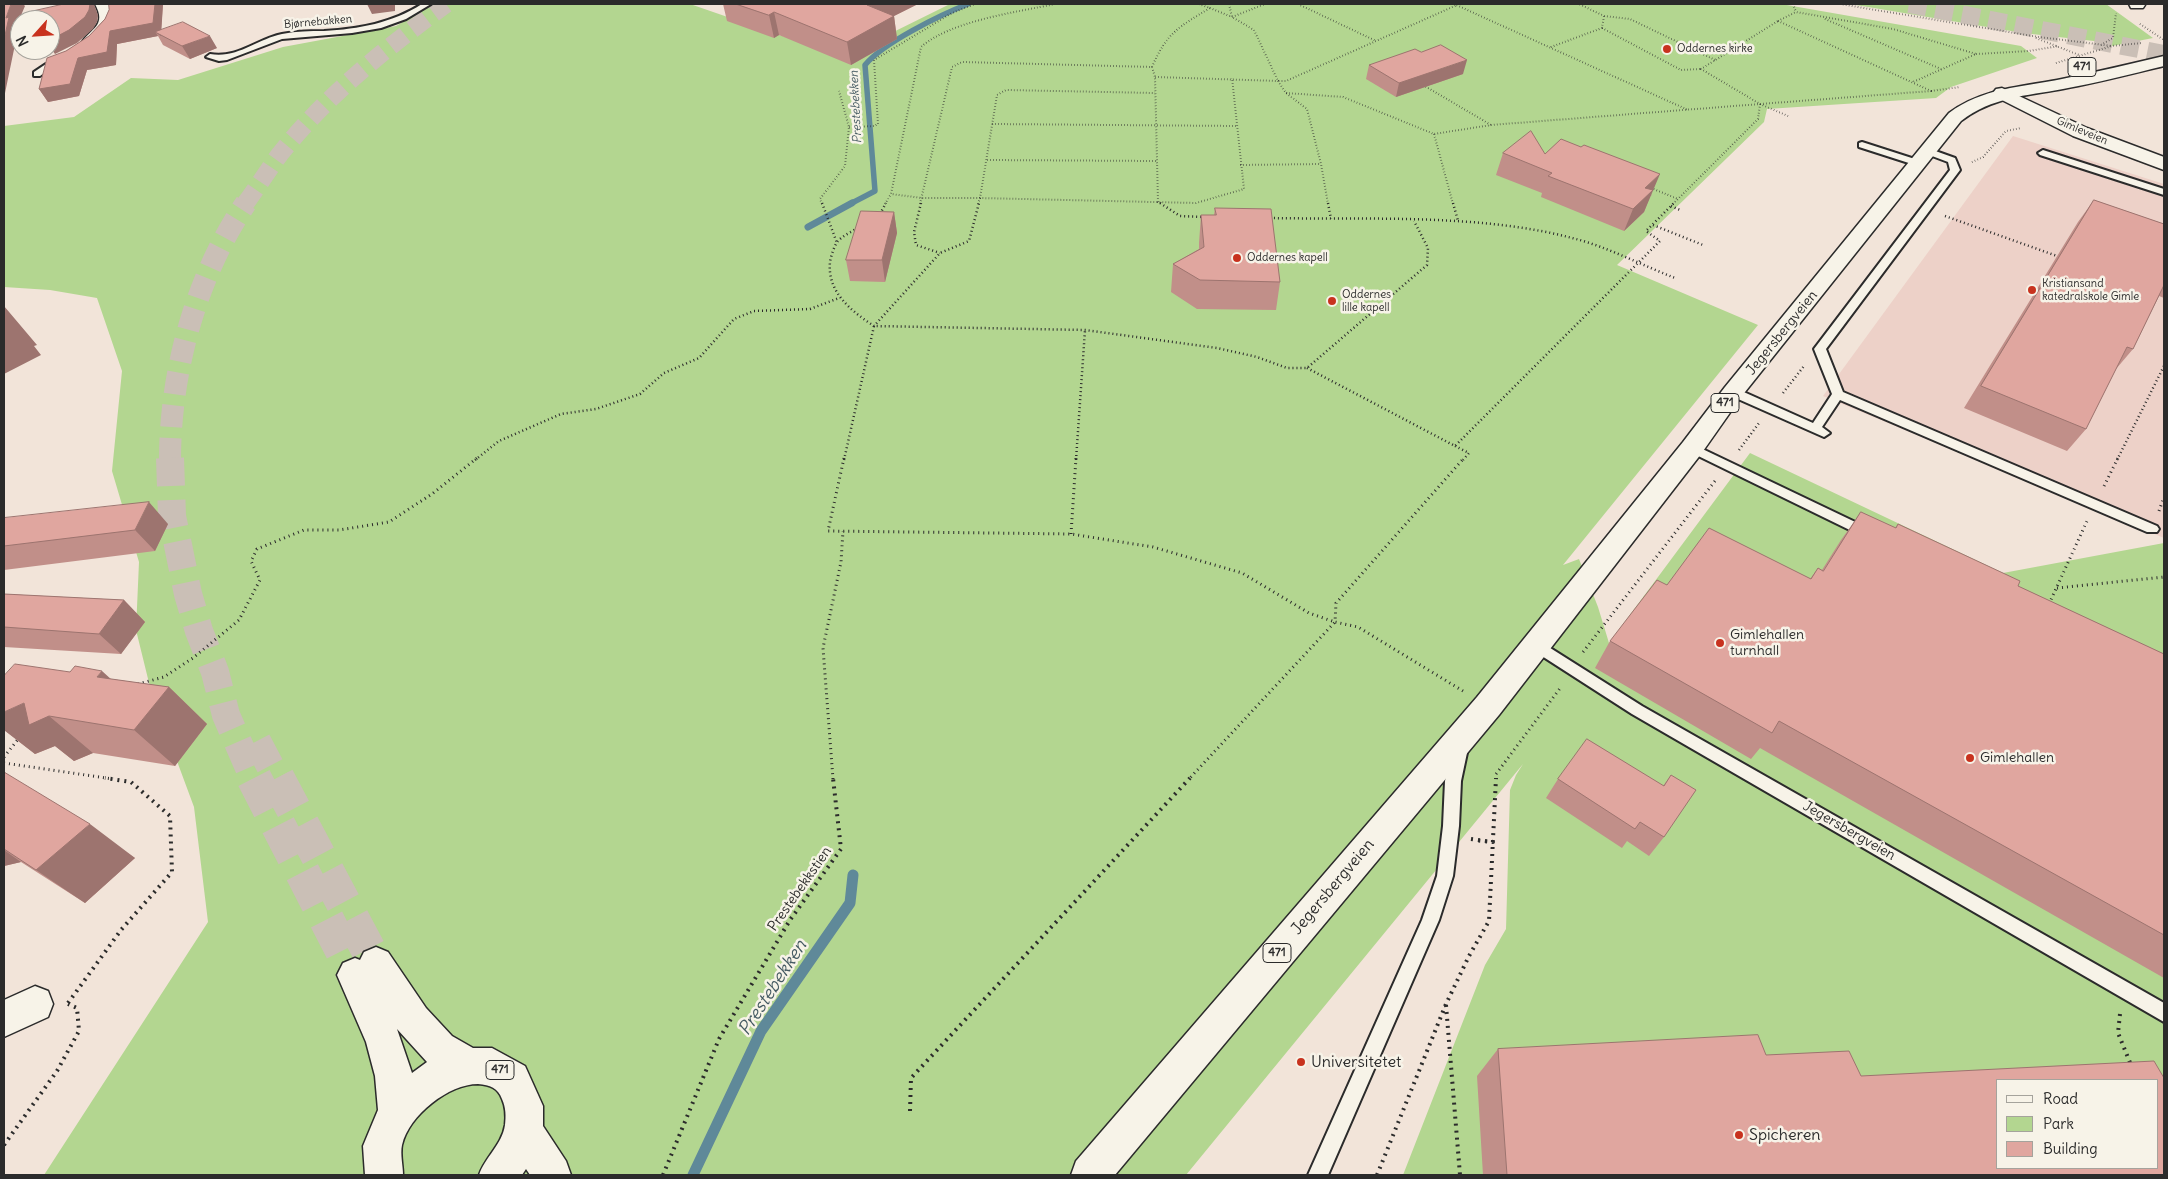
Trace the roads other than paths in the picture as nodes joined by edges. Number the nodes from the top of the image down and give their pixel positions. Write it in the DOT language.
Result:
graph roads {
  1 [pos="103,4"];
  2 [pos="427,4"];
  3 [pos="2157,44"];
  4 [pos="210,57"];
  5 [pos="2164,60"];
  6 [pos="55,64"];
  7 [pos="2002,93"];
  8 [pos="1862,145"];
  9 [pos="2043,152"];
  10 [pos="1922,157"];
  11 [pos="2164,164"];
  12 [pos="2164,192"];
  13 [pos="1733,392"];
  14 [pos="1838,394"];
  15 [pos="1692,448"];
  16 [pos="2152,530"];
  17 [pos="1883,540"];
  18 [pos="1536,645"];
  19 [pos="1464,732"];
  20 [pos="51,1004"];
  21 [pos="2164,1013"];
  22 [pos="4,1019"];
  23 [pos="468,1065"];
  24 [pos="397,1113"];
  25 [pos="523,1130"];
  26 [pos="548,1170"];
  27 [pos="382,1174"];
  28 [pos="498,1175"];
  29 [pos="1090,1175"];
  30 [pos="1318,1175"];
  1 -- 6 [label="main road"];
  2 -- 4 [label="lane, Bjørnebakken"];
  3 -- 7 [label="main road, 471"];
  5 -- 7 [label="main road, 471"];
  7 -- 10 [label="main road, Jegersbergveien / 471"];
  7 -- 11 [label="main road, Gimleveien"];
  8 -- 10 [label="lane"];
  9 -- 12 [label="lane"];
  10 -- 13 [label="main road, Jegersbergveien / 471"];
  10 -- 14 [label="lane"];
  13 -- 14 [label="lane"];
  13 -- 15 [label="main road, Jegersbergveien / 471"];
  14 -- 16 [label="lane"];
  15 -- 17 [label="lane"];
  15 -- 18 [label="main road, Jegersbergveien / 471"];
  18 -- 19 [label="main road, Jegersbergveien / 471"];
  18 -- 21 [label="lane, Jegersbergveien"];
  19 -- 29 [label="main road, Jegersbergveien / 471"];
  19 -- 30 [label="lane"];
  20 -- 22 [label="main road"];
  23 -- 24 [label="main road, 471"];
  23 -- 24 [label="main road, 471"];
  23 -- 25 [label="main road, 471"];
  24 -- 27 [label="main road, 471"];
  25 -- 26 [label="main road"];
  25 -- 28 [label="main road, 471"];
}
